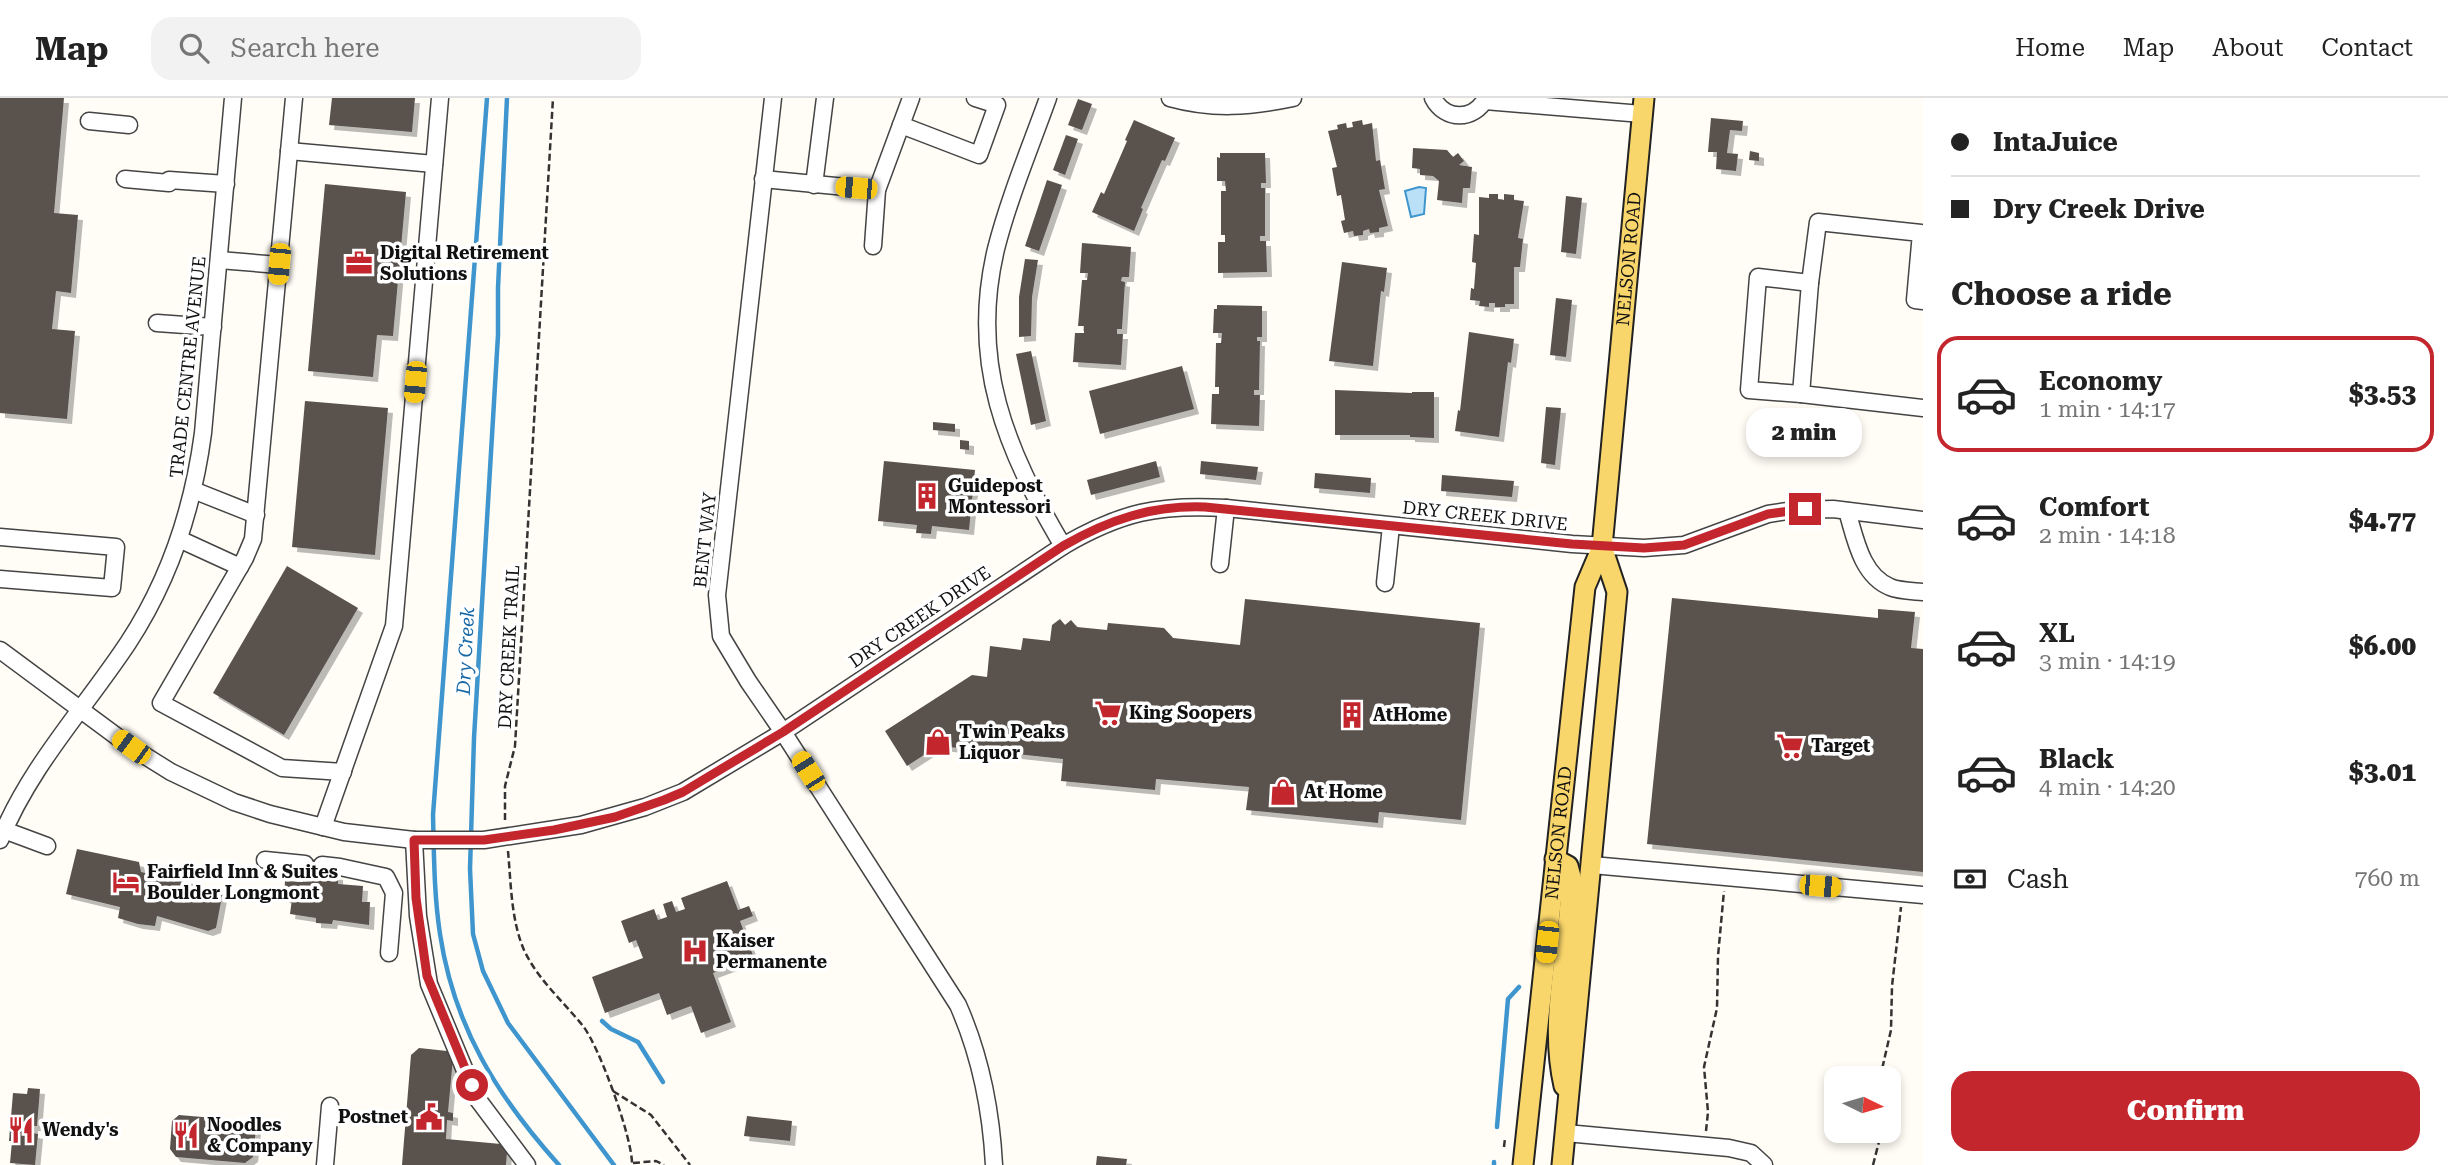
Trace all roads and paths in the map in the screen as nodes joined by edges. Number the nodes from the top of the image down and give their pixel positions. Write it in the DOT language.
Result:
graph roads {
  1 [pos="233,98"];
  2 [pos="294,98"];
  3 [pos="440,98"];
  4 [pos="553,98"];
  5 [pos="773,98"];
  6 [pos="825,98"];
  7 [pos="911,98"];
  8 [pos="975,98"];
  9 [pos="1048,98"];
  10 [pos="1170,98"];
  11 [pos="1293,98"];
  12 [pos="1433,98"];
  13 [pos="1486,99"];
  14 [pos="1643,106"];
  15 [pos="89,121"];
  16 [pos="129,125"];
  17 [pos="901,125"];
  18 [pos="289,151"];
  19 [pos="434,164"];
  20 [pos="125,179"];
  21 [pos="763,179"];
  22 [pos="226,184"];
  23 [pos="814,185"];
  24 [pos="877,190"];
  25 [pos="873,246"];
  26 [pos="219,260"];
  27 [pos="279,264"];
  28 [pos="1810,283"];
  29 [pos="1923,301"];
  30 [pos="157,323"];
  31 [pos="213,327"];
  32 [pos="1801,394"];
  33 [pos="1923,408"];
  34 [pos="193,490"];
  35 [pos="1226,508"];
  36 [pos="1847,511"];
  37 [pos="256,515"];
  38 [pos="1923,520"];
  39 [pos="1391,526"];
  40 [pos="0,537"];
  41 [pos="179,539"];
  42 [pos="1063,546"];
  43 [pos="1602,547"];
  44 [pos="1220,564"];
  45 [pos="240,567"];
  46 [pos="0,579"];
  47 [pos="1385,583"];
  48 [pos="1923,592"];
  49 [pos="0,650"];
  50 [pos="80,710"];
  51 [pos="783,732"];
  52 [pos="343,772"];
  53 [pos="323,827"];
  54 [pos="2,835"];
  55 [pos="506,836"];
  56 [pos="414,840"];
  57 [pos="47,846"];
  58 [pos="1555,859"];
  59 [pos="265,860"];
  60 [pos="304,864"];
  61 [pos="322,865"];
  62 [pos="1592,865"];
  63 [pos="1725,877"];
  64 [pos="1902,893"];
  65 [pos="1923,895"];
  66 [pos="389,953"];
  67 [pos="1883,1066"];
  68 [pos="612,1091"];
  69 [pos="1568,1104"];
  70 [pos="330,1106"];
  71 [pos="1566,1133"];
  72 [pos="1505,1138"];
  73 [pos="1879,1143"];
  74 [pos="1705,1145"];
  75 [pos="1504,1147"];
  76 [pos="632,1164"];
  77 [pos="325,1165"];
  78 [pos="527,1165"];
  79 [pos="664,1165"];
  80 [pos="690,1165"];
  81 [pos="994,1165"];
  82 [pos="1524,1165"];
  83 [pos="1562,1165"];
  84 [pos="1764,1165"];
  85 [pos="1873,1165"];
  1 -- 22 [label="street, TRADE CENTRE AVENUE"];
  2 -- 18 [label="street"];
  3 -- 19 [label="street"];
  4 -- 55 [label="path, DRY CREEK TRAIL"];
  5 -- 21 [label="street, BENT WAY"];
  6 -- 23 [label="street"];
  7 -- 17 [label="street"];
  8 -- 17 [label="street"];
  9 -- 42 [label="street"];
  10 -- 11 [label="street"];
  12 -- 13 [label="street"];
  13 -- 14 [label="street"];
  14 -- 43 [label="main road, NELSON ROAD"];
  15 -- 16 [label="street"];
  17 -- 24 [label="street"];
  18 -- 19 [label="street"];
  18 -- 27 [label="street"];
  19 -- 52 [label="street"];
  20 -- 22 [label="street"];
  21 -- 23 [label="street"];
  21 -- 51 [label="street, BENT WAY"];
  22 -- 26 [label="street, TRADE CENTRE AVENUE"];
  23 -- 24 [label="street"];
  24 -- 25 [label="street"];
  26 -- 27 [label="street"];
  26 -- 31 [label="street, TRADE CENTRE AVENUE"];
  27 -- 37 [label="street"];
  28 -- 29 [label="street"];
  28 -- 32 [label="street"];
  28 -- 32 [label="street"];
  30 -- 31 [label="street"];
  31 -- 34 [label="street, TRADE CENTRE AVENUE"];
  32 -- 33 [label="street"];
  34 -- 37 [label="street"];
  34 -- 41 [label="street, TRADE CENTRE AVENUE"];
  35 -- 39 [label="street, DRY CREEK DRIVE"];
  35 -- 42 [label="street, DRY CREEK DRIVE"];
  35 -- 44 [label="street"];
  36 -- 38 [label="street, DRY CREEK DRIVE"];
  36 -- 43 [label="street, DRY CREEK DRIVE"];
  36 -- 48 [label="street"];
  37 -- 45 [label="street"];
  39 -- 43 [label="street, DRY CREEK DRIVE"];
  39 -- 47 [label="street"];
  40 -- 46 [label="street"];
  41 -- 45 [label="street"];
  41 -- 50 [label="street, TRADE CENTRE AVENUE"];
  42 -- 51 [label="street, DRY CREEK DRIVE"];
  43 -- 58 [label="main road, NELSON ROAD"];
  43 -- 62 [label="main road, NELSON ROAD"];
  45 -- 52 [label="street"];
  49 -- 50 [label="street, DRY CREEK DRIVE"];
  50 -- 53 [label="street, DRY CREEK DRIVE"];
  50 -- 54 [label="street, TRADE CENTRE AVENUE"];
  51 -- 55 [label="street, DRY CREEK DRIVE"];
  51 -- 81 [label="street, BENT WAY"];
  52 -- 53 [label="street"];
  53 -- 56 [label="street, DRY CREEK DRIVE"];
  54 -- 57 [label="street"];
  55 -- 56 [label="street, DRY CREEK DRIVE"];
  55 -- 68 [label="path, DRY CREEK TRAIL"];
  56 -- 78 [label="street"];
  58 -- 69 [label="main road"];
  58 -- 82 [label="main road, NELSON ROAD"];
  59 -- 60 [label="street"];
  61 -- 66 [label="street"];
  62 -- 63 [label="street"];
  62 -- 69 [label="main road, NELSON ROAD"];
  63 -- 64 [label="street"];
  63 -- 74 [label="path"];
  64 -- 65 [label="street"];
  64 -- 67 [label="path"];
  68 -- 76 [label="path, DRY CREEK TRAIL"];
  68 -- 80 [label="path"];
  69 -- 71 [label="main road, NELSON ROAD"];
  70 -- 77 [label="street"];
  71 -- 74 [label="street"];
  71 -- 83 [label="main road, NELSON ROAD"];
  72 -- 75 [label="path"];
  73 -- 85 [label="path"];
  74 -- 84 [label="street"];
  76 -- 79 [label="path"];
}
